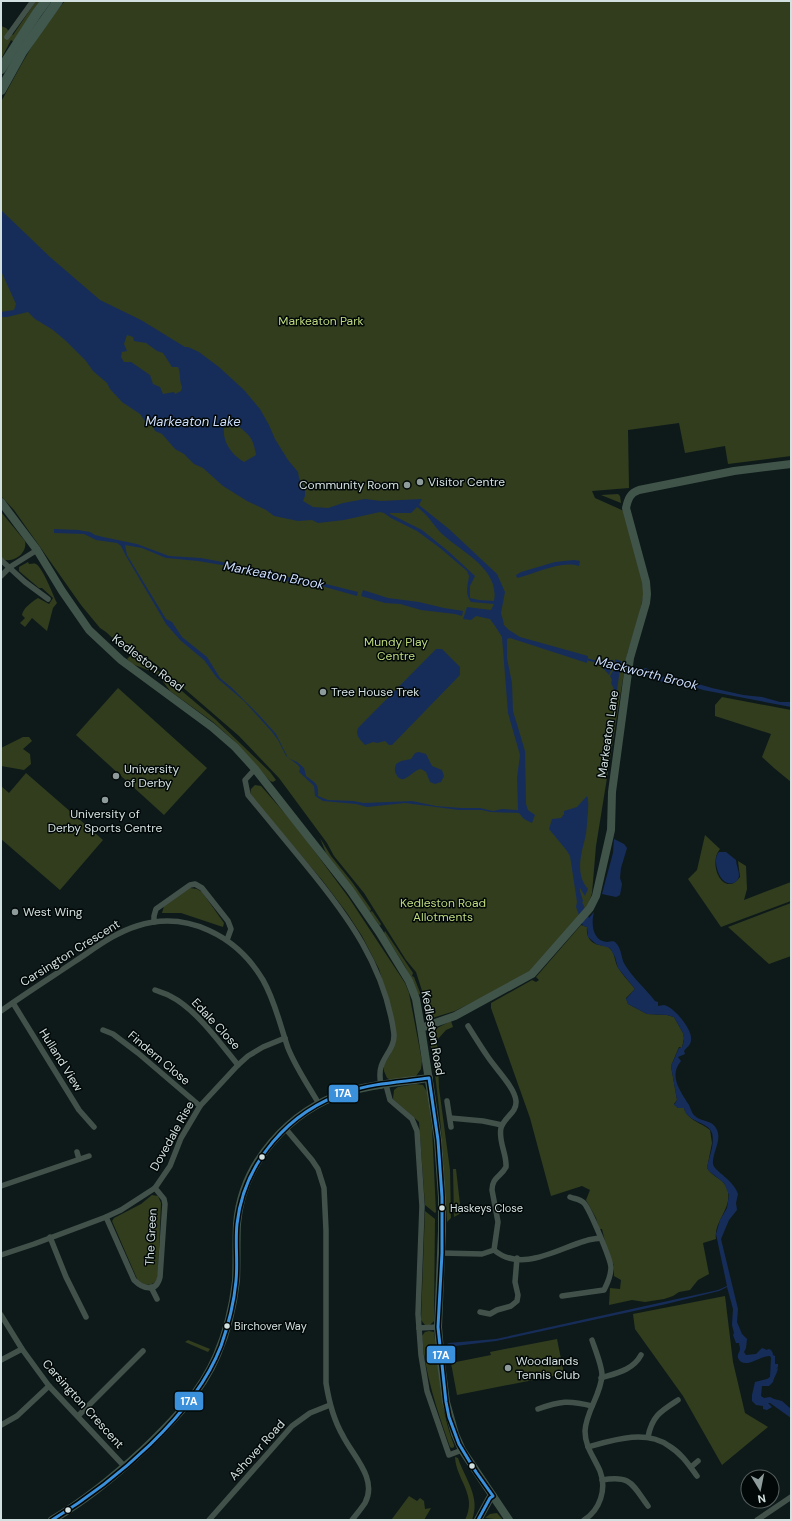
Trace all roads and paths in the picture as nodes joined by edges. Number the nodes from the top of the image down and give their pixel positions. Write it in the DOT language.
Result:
graph roads {
  1 [pos="33,1"];
  2 [pos="46,1"];
  3 [pos="58,1"];
  4 [pos="7,37"];
  5 [pos="1,69"];
  6 [pos="1,90"];
  7 [pos="791,464"];
  8 [pos="1,502"];
  9 [pos="37,550"];
  10 [pos="1,560"];
  11 [pos="10,568"];
  12 [pos="1,576"];
  13 [pos="48,599"];
  14 [pos="255,769"];
  15 [pos="154,922"];
  16 [pos="227,940"];
  17 [pos="155,990"];
  18 [pos="13,1003"];
  19 [pos="1,1011"];
  20 [pos="468,1026"];
  21 [pos="421,1028"];
  22 [pos="103,1030"];
  23 [pos="285,1038"];
  24 [pos="238,1065"];
  25 [pos="429,1078"];
  26 [pos="383,1085"];
  27 [pos="447,1101"];
  28 [pos="319,1104"];
  29 [pos="200,1106"];
  30 [pos="450,1118"];
  31 [pos="502,1125"];
  32 [pos="94,1127"];
  33 [pos="451,1127"];
  34 [pos="285,1128"];
  35 [pos="77,1152"];
  36 [pos="89,1156"];
  37 [pos="79,1160"];
  38 [pos="1,1186"];
  39 [pos="154,1188"];
  40 [pos="570,1197"];
  41 [pos="106,1217"];
  42 [pos="50,1237"];
  43 [pos="600,1238"];
  44 [pos="494,1250"];
  45 [pos="442,1253"];
  46 [pos="1,1255"];
  47 [pos="517,1258"];
  48 [pos="151,1287"];
  49 [pos="562,1296"];
  50 [pos="157,1300"];
  51 [pos="480,1312"];
  52 [pos="1,1314"];
  53 [pos="86,1317"];
  54 [pos="438,1327"];
  55 [pos="419,1328"];
  56 [pos="592,1340"];
  57 [pos="22,1349"];
  58 [pos="143,1351"];
  59 [pos="641,1355"];
  60 [pos="1,1360"];
  61 [pos="601,1378"];
  62 [pos="50,1386"];
  63 [pos="678,1400"];
  64 [pos="330,1406"];
  65 [pos="592,1406"];
  66 [pos="538,1409"];
  67 [pos="78,1416"];
  68 [pos="1,1425"];
  69 [pos="648,1437"];
  70 [pos="588,1447"];
  71 [pos="462,1450"];
  72 [pos="698,1461"];
  73 [pos="125,1467"];
  74 [pos="691,1467"];
  75 [pos="697,1476"];
  76 [pos="602,1480"];
  77 [pos="493,1496"];
  78 [pos="791,1497"];
  79 [pos="648,1506"];
  80 [pos="52,1520"];
  81 [pos="209,1520"];
  82 [pos="352,1520"];
  83 [pos="478,1520"];
  84 [pos="509,1520"];
  85 [pos="584,1520"];
  86 [pos="757,1520"];
  1 -- 4 [label="street"];
  2 -- 5 [label="highway"];
  3 -- 6 [label="highway"];
  7 -- 21 [label="street, Markeaton Lane"];
  8 -- 9 [label="street, Kedleston Road"];
  9 -- 11 [label="street"];
  9 -- 14 [label="street, Kedleston Road"];
  10 -- 11 [label="street"];
  11 -- 12 [label="street"];
  11 -- 13 [label="street"];
  14 -- 21 [label="street, Kedleston Road"];
  14 -- 26 [label="street"];
  15 -- 16 [label="street, Carsington Crescent"];
  15 -- 16 [label="street"];
  15 -- 18 [label="street, Carsington Crescent"];
  16 -- 23 [label="street, Carsington Crescent"];
  17 -- 24 [label="street, Edale Close"];
  18 -- 19 [label="street, Carsington Crescent"];
  18 -- 32 [label="street, Hulland View"];
  20 -- 31 [label="street"];
  21 -- 25 [label="street, Kedleston Road"];
  22 -- 29 [label="street, Findern Close"];
  23 -- 24 [label="street, Dovedale Rise"];
  23 -- 28 [label="street, Carsington Crescent"];
  24 -- 29 [label="street, Dovedale Rise"];
  25 -- 26 [label="street"];
  25 -- 45 [label="street, Kedleston Road"];
  26 -- 28 [label="street"];
  26 -- 55 [label="street"];
  27 -- 30 [label="street"];
  28 -- 34 [label="street"];
  29 -- 39 [label="street, Dovedale Rise"];
  30 -- 31 [label="street"];
  30 -- 33 [label="street"];
  31 -- 44 [label="street"];
  34 -- 64 [label="street"];
  34 -- 73 [label="street"];
  35 -- 37 [label="street"];
  36 -- 37 [label="street"];
  37 -- 38 [label="street"];
  39 -- 41 [label="street, Dovedale Rise"];
  39 -- 48 [label="street, The Green"];
  40 -- 43 [label="street"];
  41 -- 42 [label="street, Dovedale Rise"];
  41 -- 48 [label="street, The Green"];
  42 -- 46 [label="street, Dovedale Rise"];
  42 -- 53 [label="street"];
  43 -- 47 [label="street"];
  43 -- 49 [label="street"];
  44 -- 45 [label="street"];
  44 -- 47 [label="street"];
  45 -- 54 [label="street, Kedleston Road"];
  47 -- 51 [label="street"];
  48 -- 50 [label="street"];
  52 -- 57 [label="street, Carsington Crescent"];
  54 -- 55 [label="street"];
  54 -- 71 [label="street, Kedleston Road"];
  55 -- 71 [label="street"];
  56 -- 61 [label="street"];
  57 -- 60 [label="street"];
  57 -- 62 [label="street, Carsington Crescent"];
  58 -- 67 [label="street"];
  59 -- 61 [label="street"];
  61 -- 65 [label="street"];
  62 -- 67 [label="street, Carsington Crescent"];
  62 -- 68 [label="street"];
  63 -- 69 [label="street"];
  64 -- 81 [label="street, Ashover Road"];
  64 -- 82 [label="street"];
  65 -- 66 [label="street"];
  65 -- 70 [label="street"];
  67 -- 73 [label="street, Carsington Crescent"];
  69 -- 70 [label="street"];
  69 -- 74 [label="street"];
  70 -- 76 [label="street"];
  71 -- 77 [label="street, Kedleston Road"];
  72 -- 74 [label="street"];
  73 -- 80 [label="street"];
  74 -- 75 [label="street"];
  76 -- 79 [label="street"];
  76 -- 85 [label="street"];
  77 -- 83 [label="street"];
  77 -- 84 [label="street, Kedleston Road"];
  78 -- 86 [label="street"];
}
